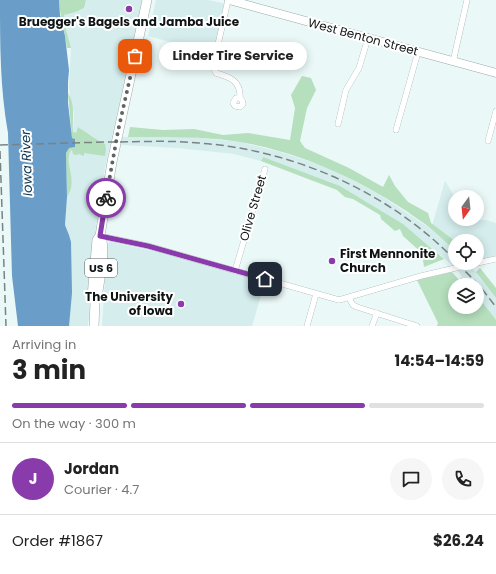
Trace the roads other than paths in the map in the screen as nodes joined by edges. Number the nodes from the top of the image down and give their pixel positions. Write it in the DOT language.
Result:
graph roads {
  1 [pos="147,0"];
  2 [pos="228,0"];
  3 [pos="467,0"];
  4 [pos="368,38"];
  5 [pos="418,52"];
  6 [pos="453,62"];
  7 [pos="496,73"];
  8 [pos="240,98"];
  9 [pos="496,111"];
  10 [pos="338,124"];
  11 [pos="396,130"];
  12 [pos="488,141"];
  13 [pos="265,169"];
  14 [pos="100,236"];
  15 [pos="496,259"];
  16 [pos="484,262"];
  17 [pos="448,270"];
  18 [pos="235,271"];
  19 [pos="316,294"];
  20 [pos="349,298"];
  21 [pos="377,313"];
  22 [pos="94,326"];
  23 [pos="307,326"];
  24 [pos="372,326"];
  25 [pos="417,326"];
  1 -- 14 [label="main road, US 6"];
  2 -- 4 [label="street, West Benton Street"];
  2 -- 8 [label="street"];
  3 -- 6 [label="street"];
  4 -- 5 [label="street, West Benton Street"];
  4 -- 10 [label="street"];
  5 -- 6 [label="street, West Benton Street"];
  5 -- 11 [label="street"];
  6 -- 7 [label="street, West Benton Street"];
  9 -- 12 [label="street"];
  13 -- 18 [label="street, Olive Street"];
  14 -- 18 [label="street"];
  14 -- 22 [label="main road, US 6"];
  15 -- 16 [label="street"];
  17 -- 20 [label="street"];
  18 -- 19 [label="street"];
  19 -- 20 [label="street"];
  19 -- 23 [label="street"];
  20 -- 21 [label="street"];
  21 -- 24 [label="street"];
  21 -- 25 [label="street"];
}
